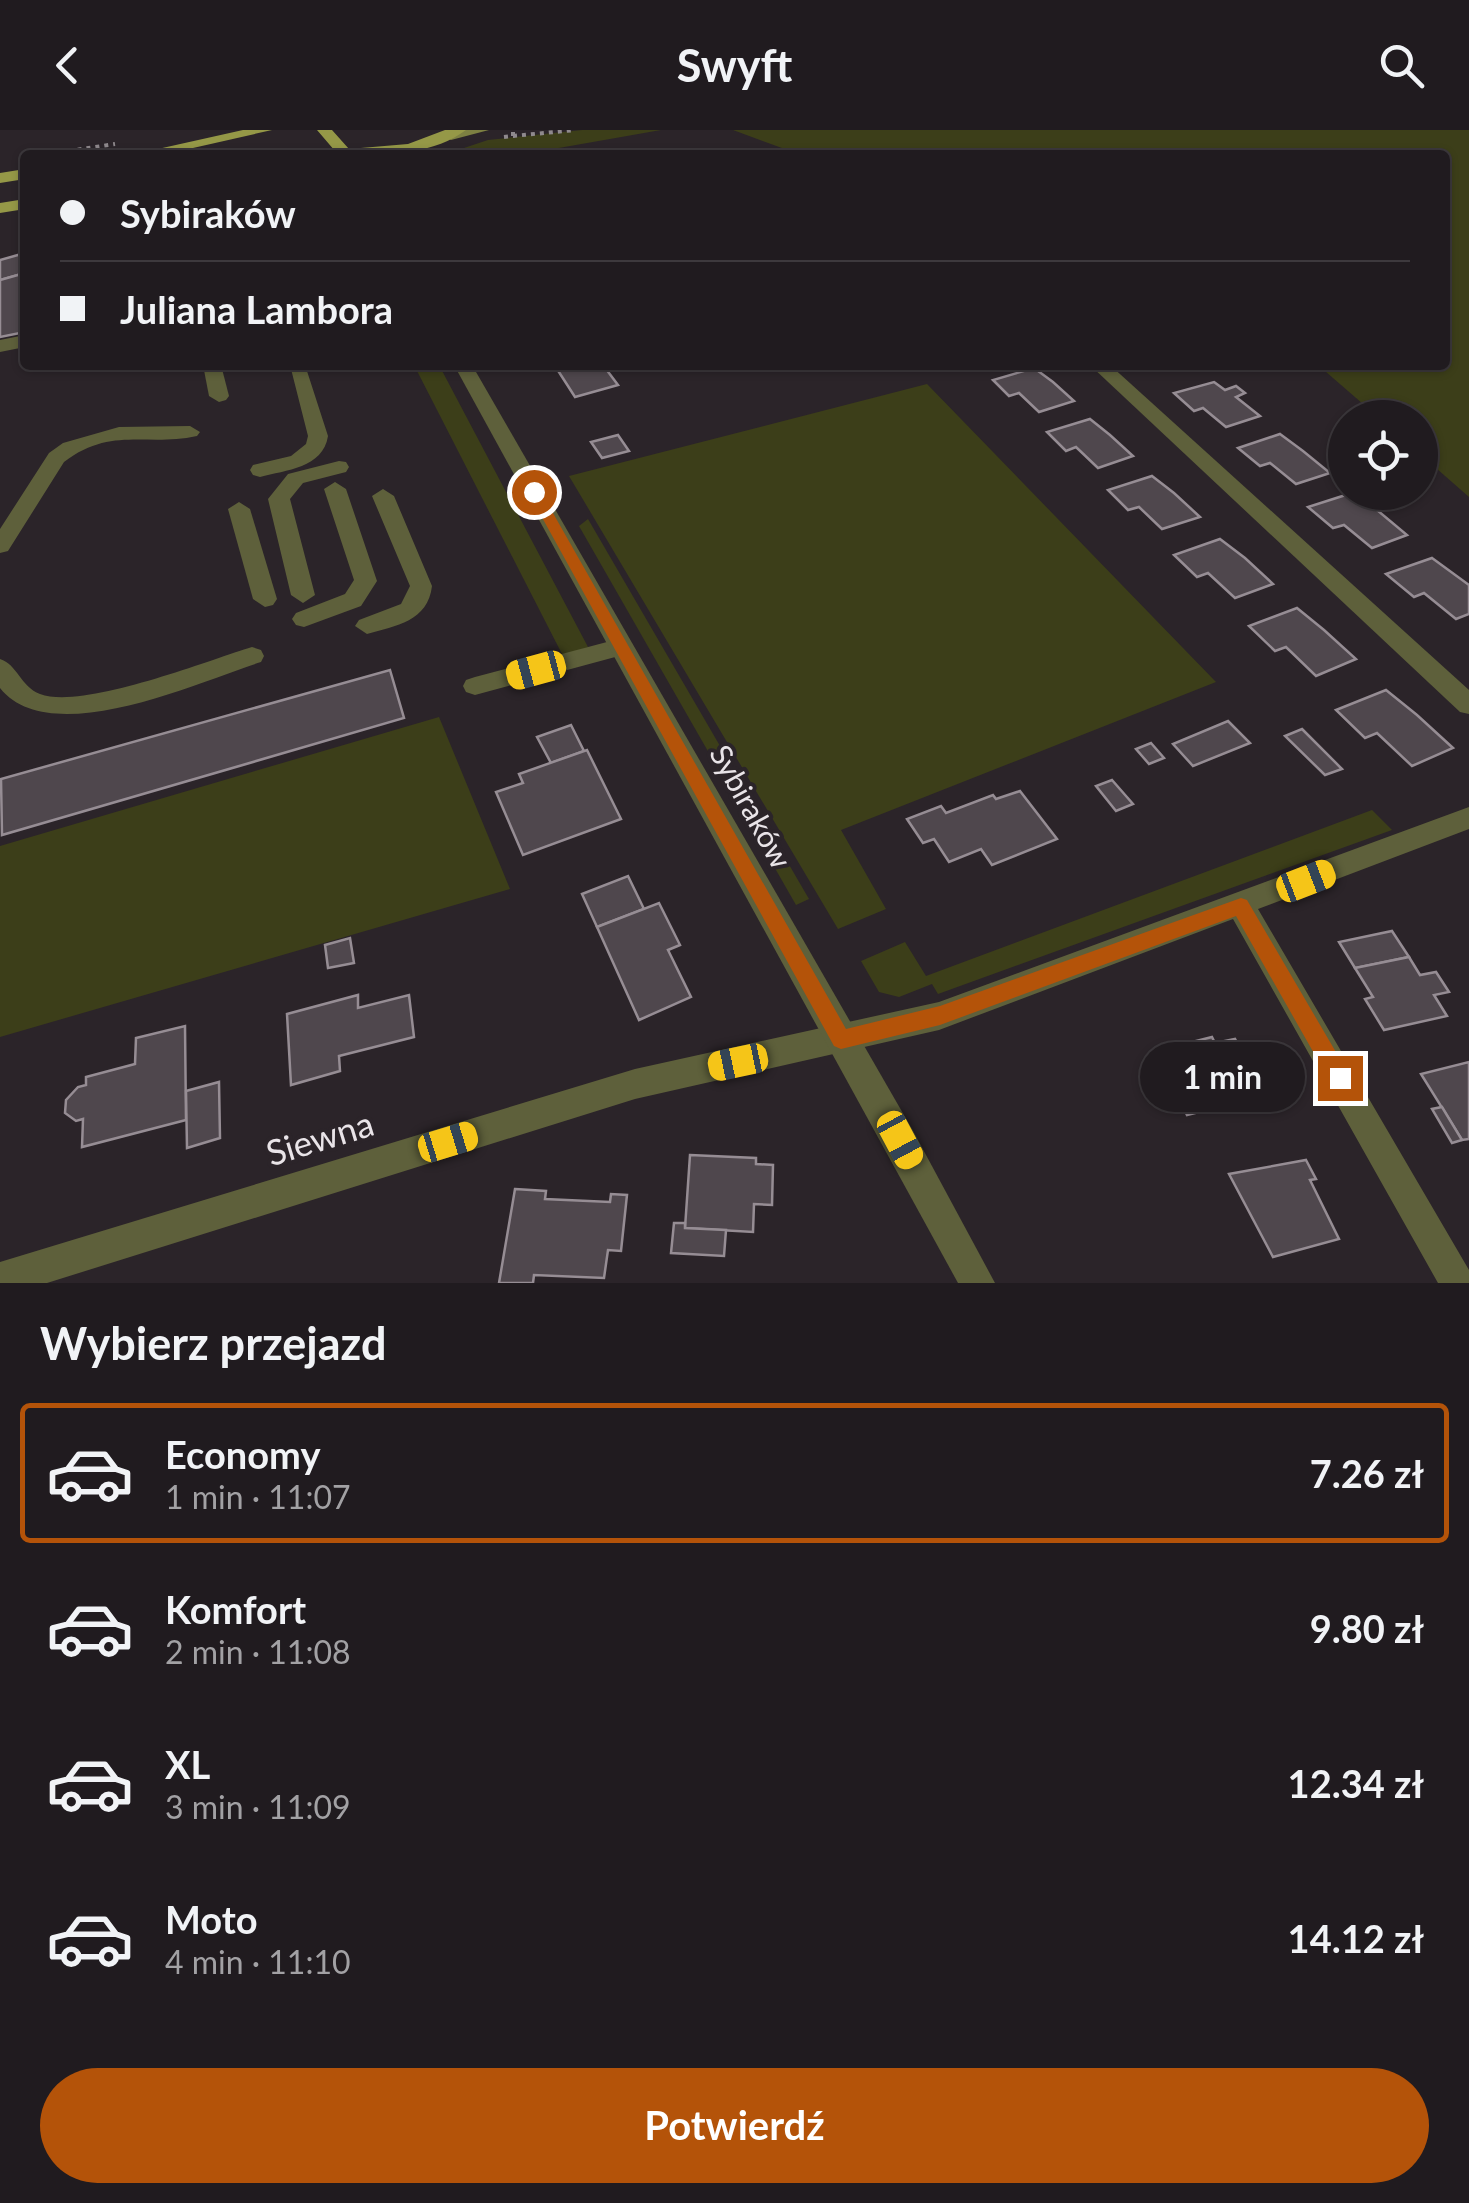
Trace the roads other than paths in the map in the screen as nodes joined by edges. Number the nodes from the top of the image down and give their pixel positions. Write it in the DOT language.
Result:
graph roads {
  1 [pos="265,130"];
  2 [pos="324,130"];
  3 [pos="482,130"];
  4 [pos="455,133"];
  5 [pos="164,150"];
  6 [pos="339,150"];
  7 [pos="409,150"];
  8 [pos="213,370"];
  9 [pos="298,370"];
  10 [pos="466,370"];
  11 [pos="1104,370"];
  12 [pos="219,396"];
  13 [pos="190,432"];
  14 [pos="260,470"];
  15 [pos="383,496"];
  16 [pos="239,509"];
  17 [pos="0,546"];
  18 [pos="303,595"];
  19 [pos="265,600"];
  20 [pos="304,619"];
  21 [pos="367,626"];
  22 [pos="622,647"];
  23 [pos="252,656"];
  24 [pos="0,668"];
  25 [pos="475,686"];
  26 [pos="1469,705"];
  27 [pos="1469,818"];
  28 [pos="1241,906"];
  29 [pos="841,1039"];
  30 [pos="0,1280"];
  31 [pos="976,1283"];
  32 [pos="1457,1283"];
  1 -- 5 [label="main road"];
  2 -- 6 [label="main road"];
  3 -- 4 [label="main road"];
  4 -- 7 [label="main road"];
  8 -- 12 [label="street"];
  9 -- 14 [label="street"];
  10 -- 22 [label="street, Sybiraków"];
  11 -- 26 [label="street"];
  13 -- 17 [label="street"];
  15 -- 21 [label="street"];
  16 -- 19 [label="street"];
  18 -- 20 [label="street"];
  22 -- 25 [label="street"];
  22 -- 29 [label="street, Sybiraków"];
  23 -- 24 [label="street"];
  27 -- 28 [label="street, Siewna"];
  28 -- 29 [label="street, Siewna"];
  28 -- 32 [label="street"];
  29 -- 30 [label="street, Siewna"];
  29 -- 31 [label="street, Sybiraków"];
}
